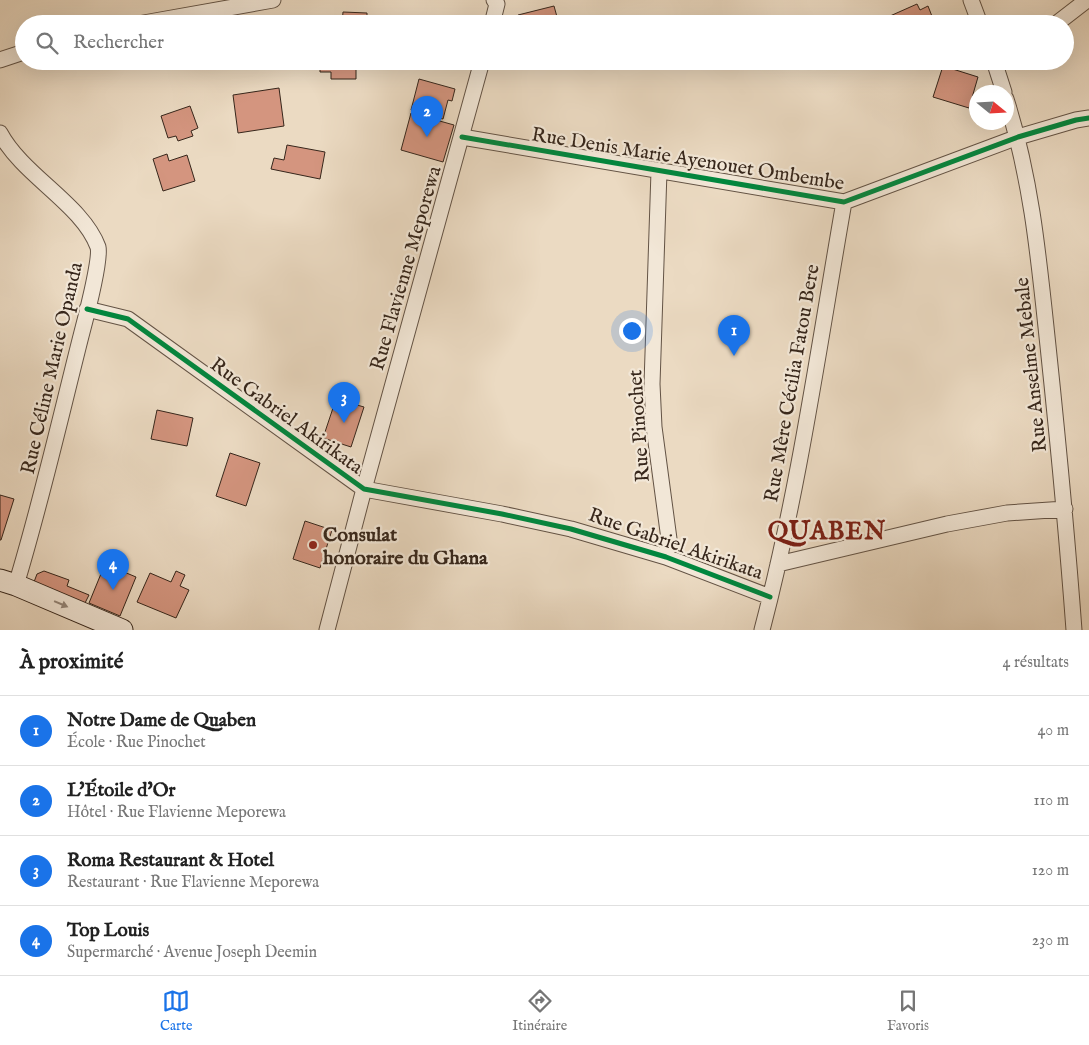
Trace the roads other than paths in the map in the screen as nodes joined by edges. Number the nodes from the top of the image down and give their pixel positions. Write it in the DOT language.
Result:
graph roads {
  1 [pos="273,0"];
  2 [pos="494,0"];
  3 [pos="971,0"];
  4 [pos="1088,0"];
  5 [pos="189,15"];
  6 [pos="494,15"];
  7 [pos="977,15"];
  8 [pos="1068,15"];
  9 [pos="15,55"];
  10 [pos="0,60"];
  11 [pos="480,70"];
  12 [pos="999,70"];
  13 [pos="1003,85"];
  14 [pos="1089,118"];
  15 [pos="1014,124"];
  16 [pos="0,133"];
  17 [pos="462,137"];
  18 [pos="1018,137"];
  19 [pos="659,171"];
  20 [pos="844,202"];
  21 [pos="88,309"];
  22 [pos="364,489"];
  23 [pos="1066,509"];
  24 [pos="666,557"];
  25 [pos="778,564"];
  26 [pos="8,583"];
  27 [pos="770,597"];
  28 [pos="122,630"];
  29 [pos="327,630"];
  30 [pos="762,630"];
  31 [pos="1074,630"];
  1 -- 5 [label="street"];
  2 -- 6 [label="street"];
  3 -- 7 [label="street"];
  4 -- 8 [label="street"];
  9 -- 10 [label="street"];
  11 -- 17 [label="street, Rue Flavienne Meporewa"];
  12 -- 13 [label="street"];
  14 -- 18 [label="street, Rue Denis Marie Ayenouet Ombembe"];
  15 -- 18 [label="street, Rue Anselme Mebale"];
  16 -- 21 [label="street, Rue Céline Marie Opanda"];
  17 -- 19 [label="street, Rue Denis Marie Ayenouet Ombembe"];
  17 -- 22 [label="street, Rue Flavienne Meporewa"];
  18 -- 20 [label="street, Rue Denis Marie Ayenouet Ombembe"];
  18 -- 23 [label="street, Rue Anselme Mebale"];
  19 -- 20 [label="street, Rue Denis Marie Ayenouet Ombembe"];
  19 -- 24 [label="street, Rue Pinochet"];
  20 -- 25 [label="street, Rue Mère Cécilia Fatou Bere"];
  21 -- 22 [label="street, Rue Gabriel Akirikata"];
  21 -- 26 [label="street, Rue Céline Marie Opanda"];
  22 -- 24 [label="street, Rue Gabriel Akirikata"];
  22 -- 29 [label="street, Rue Flavienne Meporewa"];
  23 -- 25 [label="street"];
  23 -- 31 [label="street, Rue Anselme Mebale"];
  24 -- 27 [label="street, Rue Gabriel Akirikata"];
  25 -- 27 [label="street, Rue Mère Cécilia Fatou Bere"];
  26 -- 28 [label="main road, one-way"];
  27 -- 30 [label="street, Rue Mère Cécilia Fatou Bere"];
}
